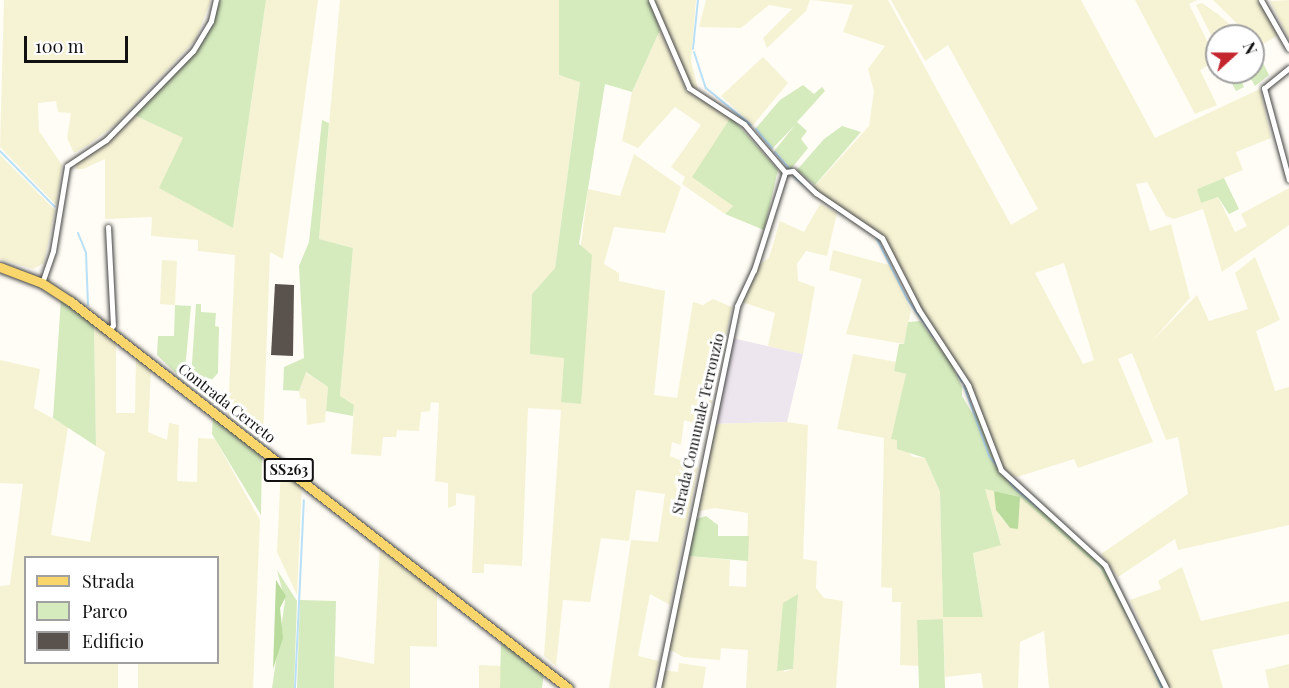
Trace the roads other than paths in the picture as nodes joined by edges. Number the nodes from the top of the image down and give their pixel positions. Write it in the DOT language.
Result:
graph roads {
  1 [pos="216,0"];
  2 [pos="651,0"];
  3 [pos="1261,0"];
  4 [pos="1289,49"];
  5 [pos="1289,68"];
  6 [pos="785,172"];
  7 [pos="1289,180"];
  8 [pos="108,227"];
  9 [pos="0,267"];
  10 [pos="42,283"];
  11 [pos="109,331"];
  12 [pos="568,688"];
  13 [pos="658,688"];
  14 [pos="1166,688"];
  1 -- 10 [label="street"];
  2 -- 6 [label="street"];
  3 -- 4 [label="street"];
  5 -- 7 [label="street"];
  6 -- 13 [label="street, Strada Comunale Terronzio"];
  6 -- 14 [label="street"];
  8 -- 11 [label="street"];
  9 -- 10 [label="main road, Contrada Cerreto / SS263"];
  10 -- 11 [label="main road, Contrada Cerreto / SS263"];
  11 -- 12 [label="main road, Contrada Cerreto / SS263"];
}
